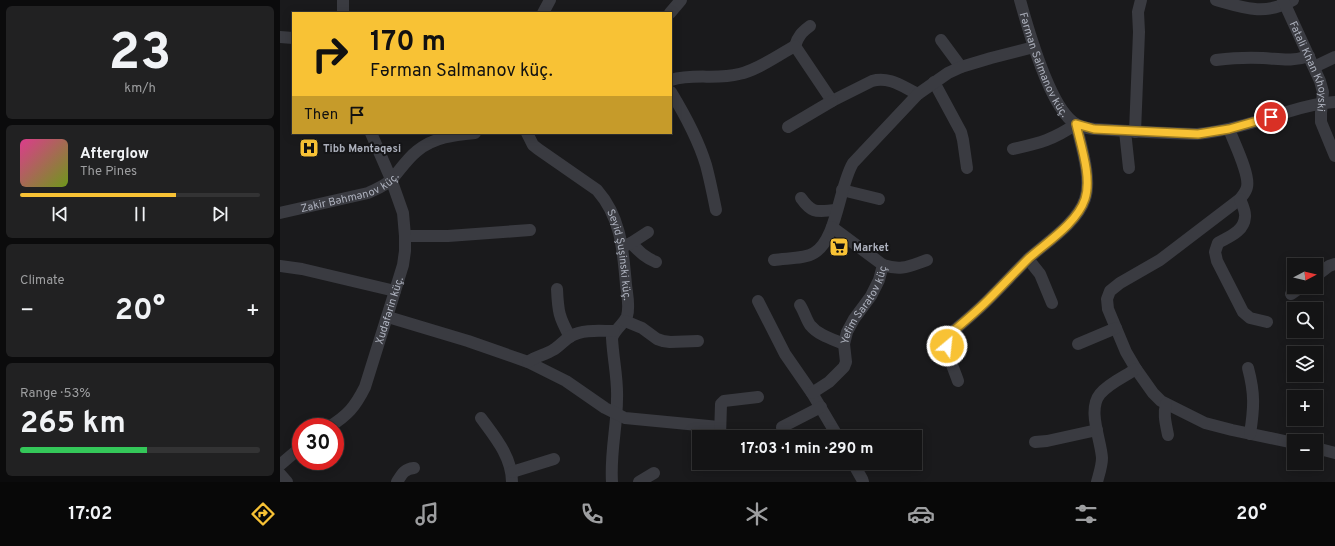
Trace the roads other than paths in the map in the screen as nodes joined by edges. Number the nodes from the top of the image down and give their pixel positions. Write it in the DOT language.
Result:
graph roads {
  1 [pos="550,0"];
  2 [pos="681,0"];
  3 [pos="1020,0"];
  4 [pos="1140,0"];
  5 [pos="1216,0"];
  6 [pos="1287,1"];
  7 [pos="544,12"];
  8 [pos="671,12"];
  9 [pos="810,26"];
  10 [pos="280,37"];
  11 [pos="292,38"];
  12 [pos="941,40"];
  13 [pos="795,46"];
  14 [pos="1034,47"];
  15 [pos="1335,57"];
  16 [pos="1216,60"];
  17 [pos="1312,61"];
  18 [pos="961,67"];
  19 [pos="672,80"];
  20 [pos="934,82"];
  21 [pos="672,94"];
  22 [pos="918,94"];
  23 [pos="832,101"];
  24 [pos="1322,102"];
  25 [pos="1335,102"];
  26 [pos="1076,124"];
  27 [pos="788,127"];
  28 [pos="1229,129"];
  29 [pos="1130,131"];
  30 [pos="372,134"];
  31 [pos="466,134"];
  32 [pos="528,134"];
  33 [pos="1013,149"];
  34 [pos="1335,156"];
  35 [pos="967,168"];
  36 [pos="1129,168"];
  37 [pos="391,179"];
  38 [pos="842,190"];
  39 [pos="801,198"];
  40 [pos="1240,198"];
  41 [pos="880,199"];
  42 [pos="716,210"];
  43 [pos="836,210"];
  44 [pos="280,213"];
  45 [pos="832,227"];
  46 [pos="530,230"];
  47 [pos="648,232"];
  48 [pos="405,236"];
  49 [pos="627,245"];
  50 [pos="1028,259"];
  51 [pos="774,260"];
  52 [pos="927,260"];
  53 [pos="656,262"];
  54 [pos="883,264"];
  55 [pos="1335,264"];
  56 [pos="280,266"];
  57 [pos="1323,271"];
  58 [pos="557,289"];
  59 [pos="395,291"];
  60 [pos="758,301"];
  61 [pos="1052,303"];
  62 [pos="800,305"];
  63 [pos="388,317"];
  64 [pos="625,321"];
  65 [pos="1267,322"];
  66 [pos="1116,328"];
  67 [pos="614,331"];
  68 [pos="570,337"];
  69 [pos="698,341"];
  70 [pos="844,344"];
  71 [pos="1078,344"];
  72 [pos="528,362"];
  73 [pos="1248,368"];
  74 [pos="1136,369"];
  75 [pos="958,381"];
  76 [pos="812,393"];
  77 [pos="758,397"];
  78 [pos="1166,404"];
  79 [pos="821,406"];
  80 [pos="616,414"];
  81 [pos="343,418"];
  82 [pos="481,418"];
  83 [pos="782,426"];
  84 [pos="707,430"];
  85 [pos="720,430"];
  86 [pos="834,430"];
  87 [pos="1097,430"];
  88 [pos="1168,434"];
  89 [pos="1250,434"];
  90 [pos="1034,442"];
  91 [pos="1287,442"];
  92 [pos="1323,449"];
  93 [pos="1335,452"];
  94 [pos="292,455"];
  95 [pos="554,459"];
  96 [pos="280,466"];
  97 [pos="414,468"];
  98 [pos="857,470"];
  99 [pos="654,473"];
  100 [pos="280,474"];
  101 [pos="512,477"];
  102 [pos="287,482"];
  103 [pos="397,482"];
  104 [pos="612,482"];
  105 [pos="639,482"];
  106 [pos="863,482"];
  107 [pos="1096,482"];
  1 -- 7 [label="street"];
  2 -- 8 [label="street"];
  3 -- 14 [label="street, Fərman Salmanov küç."];
  4 -- 29 [label="street"];
  5 -- 6 [label="street"];
  6 -- 17 [label="street, Fatali Khan Khoyski"];
  9 -- 13 [label="street"];
  10 -- 11 [label="street"];
  12 -- 18 [label="street"];
  13 -- 19 [label="street"];
  13 -- 23 [label="street"];
  14 -- 18 [label="street"];
  14 -- 26 [label="street, Fərman Salmanov küç."];
  15 -- 17 [label="street"];
  16 -- 17 [label="street"];
  17 -- 24 [label="street, Fatali Khan Khoyski"];
  18 -- 20 [label="street"];
  20 -- 22 [label="street"];
  20 -- 35 [label="street"];
  21 -- 42 [label="street"];
  22 -- 23 [label="street"];
  22 -- 38 [label="street"];
  23 -- 27 [label="street"];
  24 -- 25 [label="street, Fərman Salmanov küç."];
  24 -- 28 [label="street, Fərman Salmanov küç."];
  24 -- 34 [label="street, Fatali Khan Khoyski"];
  26 -- 29 [label="street, Fərman Salmanov küç."];
  26 -- 33 [label="street"];
  26 -- 50 [label="street"];
  28 -- 29 [label="street, Fərman Salmanov küç."];
  28 -- 40 [label="street"];
  29 -- 36 [label="street"];
  30 -- 37 [label="street, Xudafərin küç."];
  31 -- 37 [label="street, Zakir Bəhmənov küç."];
  32 -- 49 [label="street, Seyid Şuşinski küç."];
  37 -- 44 [label="street, Zakir Bəhmənov küç."];
  37 -- 48 [label="street, Xudafərin küç."];
  38 -- 41 [label="street"];
  38 -- 43 [label="street"];
  39 -- 43 [label="street"];
  40 -- 65 [label="street"];
  40 -- 66 [label="street"];
  43 -- 45 [label="street"];
  45 -- 51 [label="street"];
  45 -- 54 [label="street, Yefim Saratov küç"];
  46 -- 48 [label="street"];
  47 -- 49 [label="street"];
  48 -- 59 [label="street, Xudafərin küç."];
  49 -- 53 [label="street"];
  49 -- 64 [label="street, Seyid Şuşinski küç."];
  50 -- 61 [label="street"];
  50 -- 75 [label="street"];
  52 -- 54 [label="street"];
  54 -- 70 [label="street, Yefim Saratov küç"];
  55 -- 57 [label="street"];
  56 -- 59 [label="street"];
  58 -- 68 [label="street"];
  59 -- 63 [label="street, Xudafərin küç."];
  60 -- 76 [label="street"];
  62 -- 70 [label="street"];
  63 -- 72 [label="street"];
  63 -- 81 [label="street, Xudafərin küç."];
  64 -- 67 [label="street"];
  64 -- 69 [label="street"];
  66 -- 71 [label="street"];
  66 -- 74 [label="street"];
  67 -- 68 [label="street"];
  67 -- 80 [label="street"];
  68 -- 72 [label="street"];
  70 -- 76 [label="street, Yefim Saratov küç"];
  72 -- 80 [label="street"];
  73 -- 89 [label="street"];
  74 -- 78 [label="street"];
  74 -- 87 [label="street"];
  76 -- 79 [label="street"];
  77 -- 85 [label="street"];
  78 -- 88 [label="street"];
  78 -- 89 [label="street"];
  79 -- 83 [label="street"];
  79 -- 86 [label="street"];
  80 -- 84 [label="street"];
  80 -- 104 [label="street"];
  82 -- 101 [label="street"];
  87 -- 90 [label="street"];
  87 -- 107 [label="street"];
  89 -- 91 [label="street"];
  92 -- 93 [label="street"];
  94 -- 96 [label="street"];
  95 -- 101 [label="street"];
  97 -- 103 [label="street"];
  98 -- 106 [label="street"];
  99 -- 105 [label="street"];
  100 -- 102 [label="street"];
}
